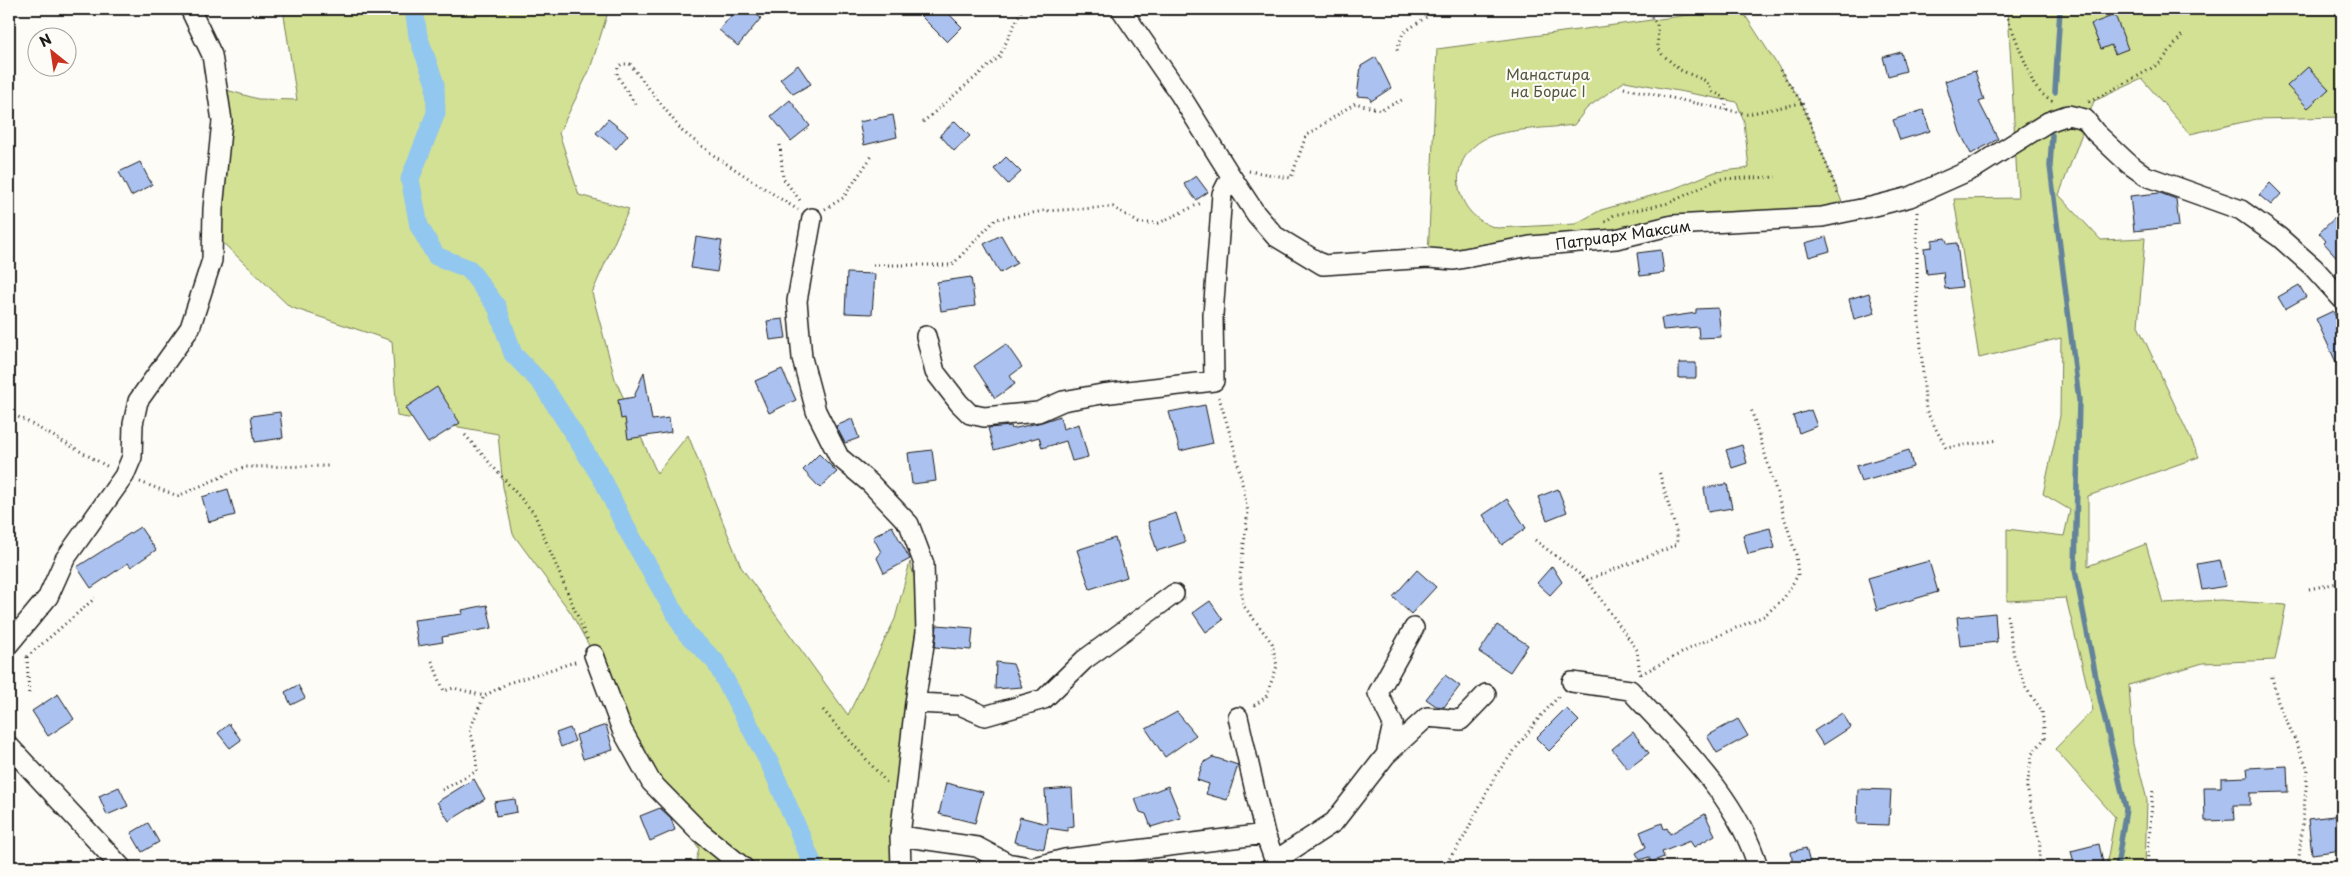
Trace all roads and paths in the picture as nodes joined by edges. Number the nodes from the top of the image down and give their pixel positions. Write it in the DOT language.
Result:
graph roads {
  1 [pos="190,9"];
  2 [pos="1022,9"];
  3 [pos="1121,9"];
  4 [pos="1438,9"];
  5 [pos="1645,9"];
  6 [pos="2004,9"];
  7 [pos="2182,35"];
  8 [pos="9,41"];
  9 [pos="1397,50"];
  10 [pos="9,59"];
  11 [pos="1780,70"];
  12 [pos="1624,88"];
  13 [pos="2042,94"];
  14 [pos="1404,99"];
  15 [pos="1802,103"];
  16 [pos="635,104"];
  17 [pos="1727,110"];
  18 [pos="2076,117"];
  19 [pos="923,122"];
  20 [pos="780,145"];
  21 [pos="872,156"];
  22 [pos="1231,176"];
  23 [pos="1776,177"];
  24 [pos="1920,193"];
  25 [pos="1222,194"];
  26 [pos="1846,212"];
  27 [pos="812,218"];
  28 [pos="1616,238"];
  29 [pos="873,265"];
  30 [pos="2342,299"];
  31 [pos="926,336"];
  32 [pos="1214,381"];
  33 [pos="1751,410"];
  34 [pos="9,414"];
  35 [pos="465,435"];
  36 [pos="1999,440"];
  37 [pos="329,466"];
  38 [pos="1659,471"];
  39 [pos="124,476"];
  40 [pos="1535,540"];
  41 [pos="1587,580"];
  42 [pos="2342,582"];
  43 [pos="2309,589"];
  44 [pos="1174,594"];
  45 [pos="95,598"];
  46 [pos="2007,615"];
  47 [pos="1414,628"];
  48 [pos="10,642"];
  49 [pos="594,656"];
  50 [pos="27,657"];
  51 [pos="432,661"];
  52 [pos="1641,674"];
  53 [pos="2272,677"];
  54 [pos="1572,682"];
  55 [pos="1630,690"];
  56 [pos="1486,694"];
  57 [pos="484,696"];
  58 [pos="29,697"];
  59 [pos="915,703"];
  60 [pos="823,710"];
  61 [pos="1238,717"];
  62 [pos="9,746"];
  63 [pos="1386,755"];
  64 [pos="442,790"];
  65 [pos="2153,790"];
  66 [pos="904,801"];
  67 [pos="1264,834"];
  68 [pos="900,836"];
  69 [pos="1276,864"];
  70 [pos="121,867"];
  71 [pos="743,867"];
  72 [pos="901,867"];
  73 [pos="1029,867"];
  74 [pos="1034,867"];
  75 [pos="1444,867"];
  76 [pos="1758,867"];
  77 [pos="1850,867"];
  78 [pos="1859,867"];
  79 [pos="2039,867"];
  80 [pos="2147,867"];
  81 [pos="2298,867"];
  1 -- 39 [label="street"];
  2 -- 19 [label="path"];
  3 -- 22 [label="street, Патриарх Максим"];
  4 -- 9 [label="path"];
  5 -- 17 [label="path"];
  6 -- 13 [label="path"];
  7 -- 18 [label="path"];
  8 -- 10 [label="path"];
  11 -- 15 [label="path"];
  12 -- 17 [label="path"];
  14 -- 22 [label="path"];
  15 -- 17 [label="path"];
  15 -- 26 [label="path"];
  16 -- 27 [label="path"];
  18 -- 24 [label="street, Патриарх Максим"];
  18 -- 30 [label="street"];
  20 -- 27 [label="path"];
  21 -- 27 [label="path"];
  22 -- 25 [label="street"];
  22 -- 28 [label="street, Патриарх Максим"];
  23 -- 28 [label="path"];
  24 -- 26 [label="street, Патриарх Максим"];
  24 -- 36 [label="path"];
  25 -- 29 [label="path"];
  25 -- 32 [label="street"];
  26 -- 28 [label="street, Патриарх Максим"];
  27 -- 59 [label="street"];
  31 -- 32 [label="street"];
  32 -- 61 [label="path"];
  33 -- 52 [label="path"];
  34 -- 39 [label="path"];
  35 -- 49 [label="path"];
  37 -- 39 [label="path"];
  38 -- 41 [label="path"];
  39 -- 48 [label="street"];
  40 -- 41 [label="path"];
  41 -- 52 [label="path"];
  42 -- 43 [label="path"];
  44 -- 59 [label="street"];
  45 -- 50 [label="path"];
  46 -- 79 [label="path"];
  47 -- 63 [label="street"];
  48 -- 50 [label="path"];
  49 -- 57 [label="path"];
  49 -- 71 [label="street"];
  50 -- 58 [label="path"];
  51 -- 57 [label="path"];
  52 -- 55 [label="path"];
  53 -- 81 [label="path"];
  54 -- 55 [label="street"];
  54 -- 75 [label="path"];
  55 -- 76 [label="street"];
  56 -- 63 [label="street"];
  57 -- 64 [label="path"];
  59 -- 66 [label="street"];
  60 -- 66 [label="path"];
  61 -- 67 [label="street"];
  62 -- 70 [label="street"];
  63 -- 69 [label="street"];
  65 -- 80 [label="path"];
  66 -- 68 [label="street"];
  67 -- 69 [label="street"];
  67 -- 74 [label="street"];
  68 -- 72 [label="street"];
  68 -- 73 [label="street"];
  77 -- 78 [label="path"];
}
